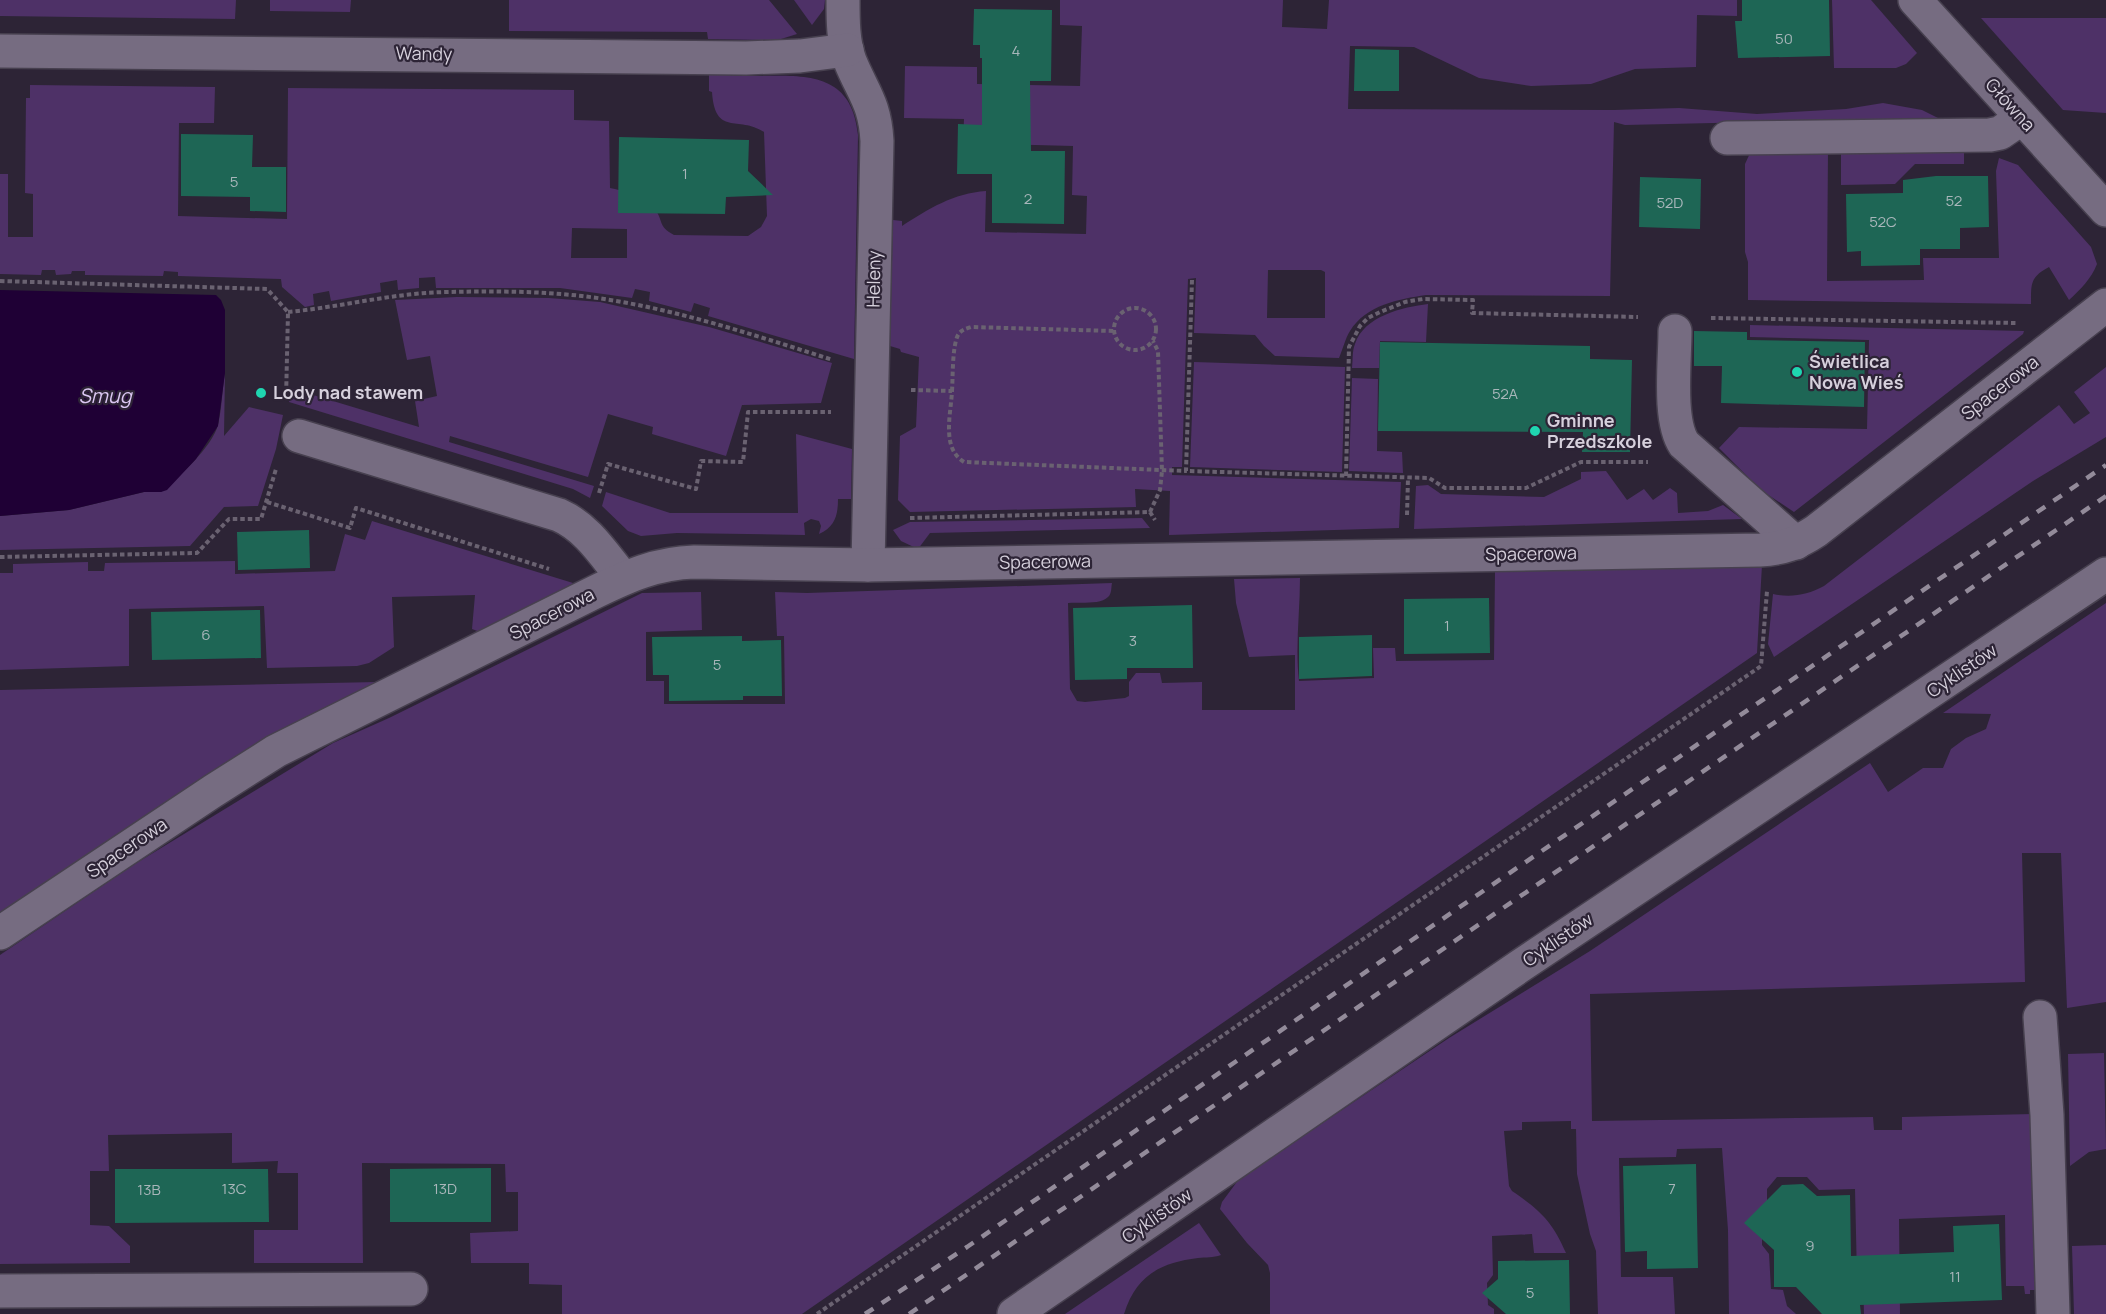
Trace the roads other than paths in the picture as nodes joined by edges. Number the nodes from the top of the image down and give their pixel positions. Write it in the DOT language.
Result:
graph roads {
  1 [pos="843,0"];
  2 [pos="1914,0"];
  3 [pos="847,50"];
  4 [pos="0,51"];
  5 [pos="2022,118"];
  6 [pos="1727,138"];
  7 [pos="2106,210"];
  8 [pos="2106,305"];
  9 [pos="1675,331"];
  10 [pos="292,423"];
  11 [pos="1782,546"];
  12 [pos="868,565"];
  13 [pos="2106,574"];
  14 [pos="609,585"];
  15 [pos="0,933"];
  16 [pos="2040,1017"];
  17 [pos="411,1289"];
  18 [pos="0,1291"];
  19 [pos="1014,1314"];
  20 [pos="2053,1314"];
  1 -- 3 [label="street, Heleny"];
  2 -- 5 [label="street, Główna"];
  3 -- 4 [label="street, Wandy"];
  3 -- 12 [label="street, Heleny"];
  5 -- 6 [label="street"];
  5 -- 7 [label="street, Główna"];
  8 -- 11 [label="street, Spacerowa"];
  9 -- 11 [label="street"];
  10 -- 14 [label="street"];
  11 -- 12 [label="street, Spacerowa"];
  12 -- 14 [label="street, Spacerowa"];
  13 -- 19 [label="street, Cyklistów"];
  14 -- 15 [label="street, Spacerowa"];
  16 -- 20 [label="street"];
  17 -- 18 [label="street"];
}
